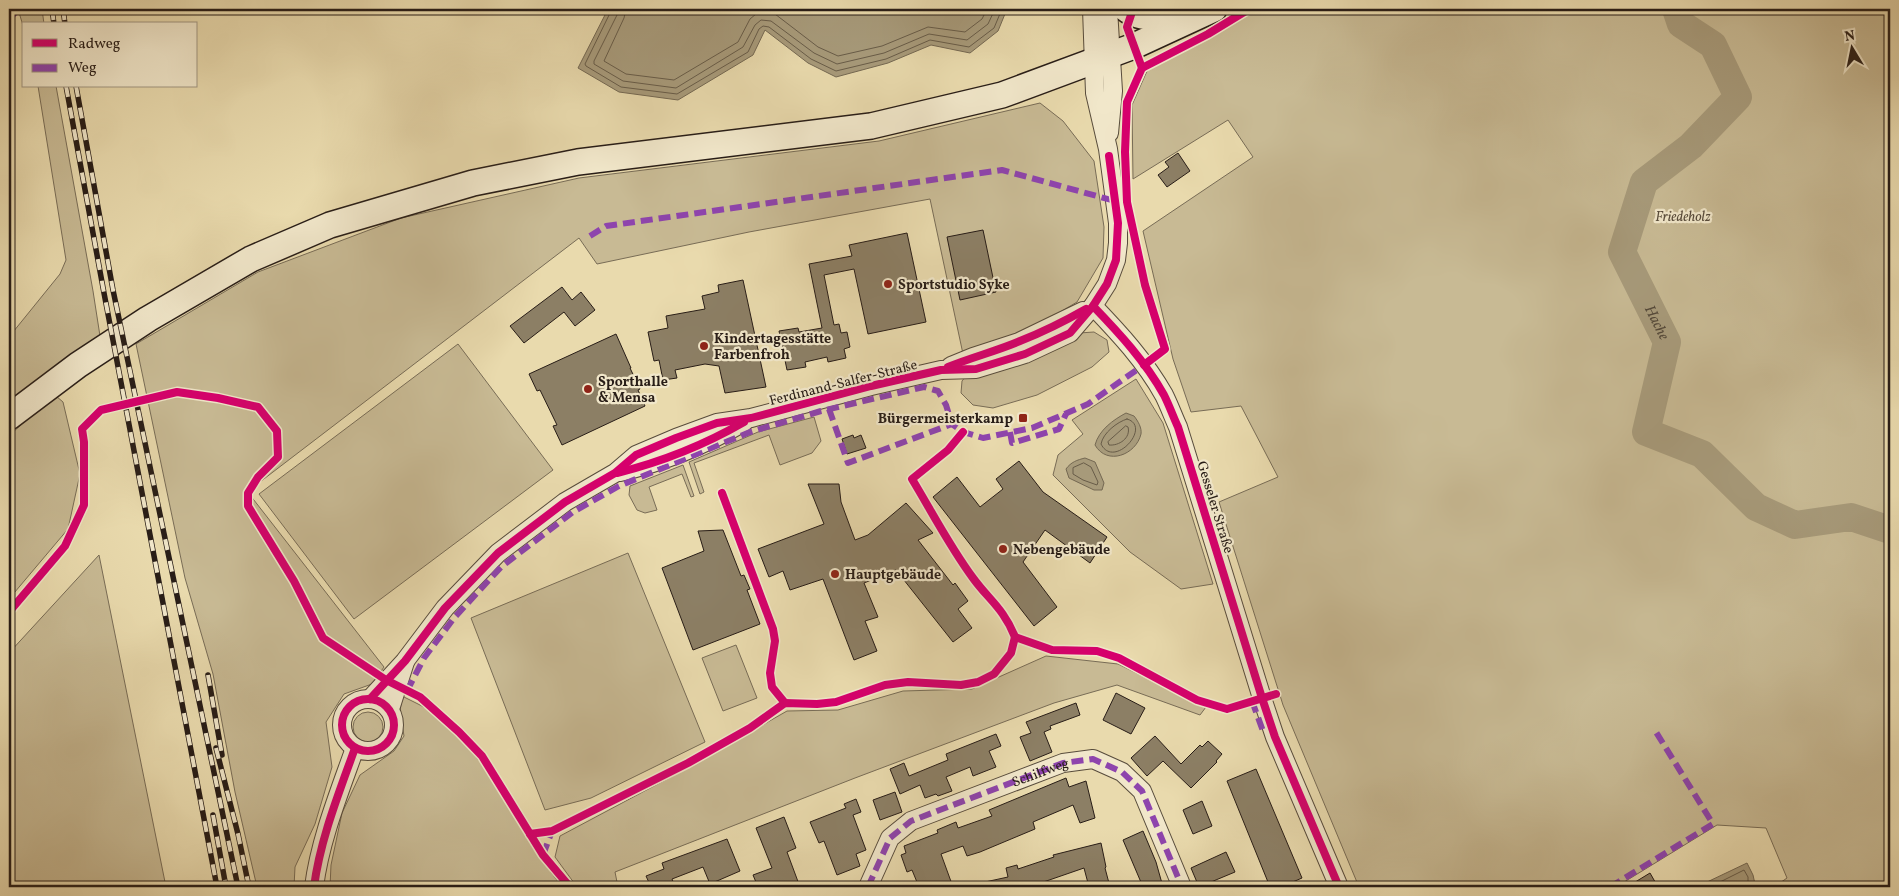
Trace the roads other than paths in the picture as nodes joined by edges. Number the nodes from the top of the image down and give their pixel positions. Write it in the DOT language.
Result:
graph roads {
  1 [pos="1092,9"];
  2 [pos="1108,9"];
  3 [pos="1126,9"];
  4 [pos="1213,9"];
  5 [pos="1103,59"];
  6 [pos="1093,306"];
  7 [pos="9,417"];
  8 [pos="405,661"];
  9 [pos="370,698"];
  10 [pos="390,709"];
  11 [pos="355,748"];
  12 [pos="314,887"];
  13 [pos="868,887"];
  14 [pos="1182,887"];
  15 [pos="1338,887"];
  1 -- 5 [label="street"];
  2 -- 5 [label="street"];
  3 -- 4 [label="main road"];
  4 -- 5 [label="main road"];
  5 -- 6 [label="street"];
  5 -- 7 [label="main road"];
  6 -- 8 [label="street, Ferdinand-Salfer-Straße"];
  6 -- 15 [label="street, Gesseler Straße"];
  8 -- 9 [label="street, Ferdinand-Salfer-Straße"];
  8 -- 10 [label="street, Ferdinand-Salfer-Straße"];
  9 -- 10 [label="street"];
  9 -- 11 [label="street"];
  10 -- 11 [label="street"];
  11 -- 12 [label="street"];
  13 -- 14 [label="street, Schilfweg"];
}
